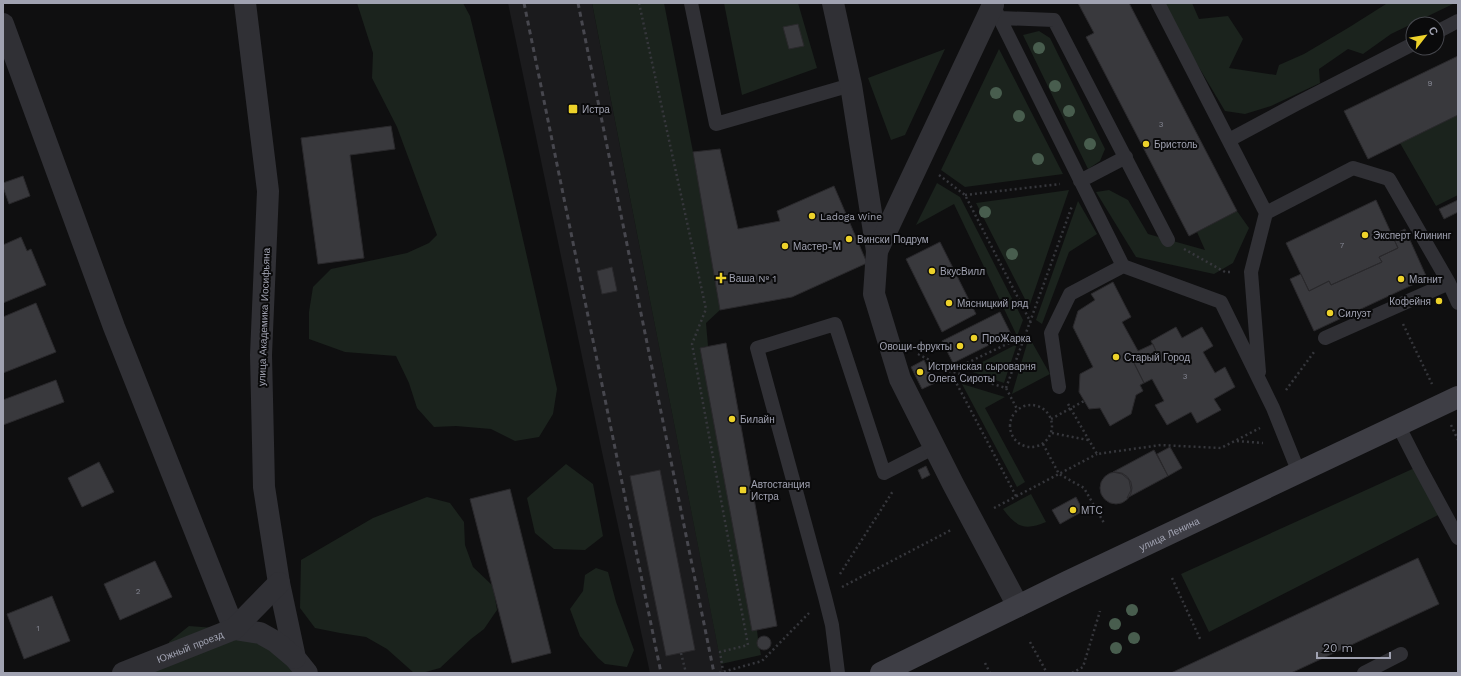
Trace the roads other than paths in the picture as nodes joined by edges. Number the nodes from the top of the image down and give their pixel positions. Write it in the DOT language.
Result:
graph roads {
  1 [pos="245,3"];
  2 [pos="691,3"];
  3 [pos="833,3"];
  4 [pos="1158,3"];
  5 [pos="996,7"];
  6 [pos="1458,21"];
  7 [pos="3,24"];
  8 [pos="1445,28"];
  9 [pos="1405,48"];
  10 [pos="851,85"];
  11 [pos="1229,140"];
  12 [pos="1126,157"];
  13 [pos="1080,181"];
  14 [pos="1266,213"];
  15 [pos="1168,240"];
  16 [pos="877,251"];
  17 [pos="1123,266"];
  18 [pos="1449,283"];
  19 [pos="1458,303"];
  20 [pos="1325,338"];
  21 [pos="1260,380"];
  22 [pos="1059,387"];
  23 [pos="1458,397"];
  24 [pos="1398,425"];
  25 [pos="934,447"];
  26 [pos="1299,473"];
  27 [pos="1458,538"];
  28 [pos="279,583"];
  29 [pos="1018,606"];
  30 [pos="234,629"];
  31 [pos="1400,654"];
  32 [pos="301,666"];
  33 [pos="123,673"];
  34 [pos="838,673"];
  35 [pos="881,673"];
  36 [pos="1364,673"];
  1 -- 28 [label="street, улица Академика Иосифьяна"];
  2 -- 10 [label="lane"];
  3 -- 10 [label="street"];
  4 -- 11 [label="lane"];
  5 -- 12 [label="lane"];
  5 -- 13 [label="lane"];
  5 -- 16 [label="street"];
  6 -- 8 [label="lane"];
  7 -- 30 [label="street"];
  9 -- 11 [label="lane"];
  10 -- 16 [label="street"];
  11 -- 14 [label="lane"];
  12 -- 13 [label="lane"];
  12 -- 15 [label="lane"];
  13 -- 17 [label="lane"];
  14 -- 18 [label="lane"];
  14 -- 21 [label="lane"];
  16 -- 25 [label="street"];
  17 -- 21 [label="lane"];
  17 -- 22 [label="lane"];
  18 -- 19 [label="lane"];
  18 -- 20 [label="lane"];
  21 -- 26 [label="lane"];
  23 -- 24 [label="main road, улица Ленина"];
  24 -- 26 [label="main road, улица Ленина"];
  24 -- 27 [label="lane"];
  25 -- 29 [label="street"];
  25 -- 34 [label="lane"];
  26 -- 29 [label="main road, улица Ленина"];
  28 -- 30 [label="street"];
  28 -- 32 [label="street, улица Академика Иосифьяна"];
  29 -- 35 [label="main road, улица Ленина"];
  30 -- 32 [label="street"];
  30 -- 33 [label="street, Южный проезд"];
  31 -- 36 [label="lane"];
}
